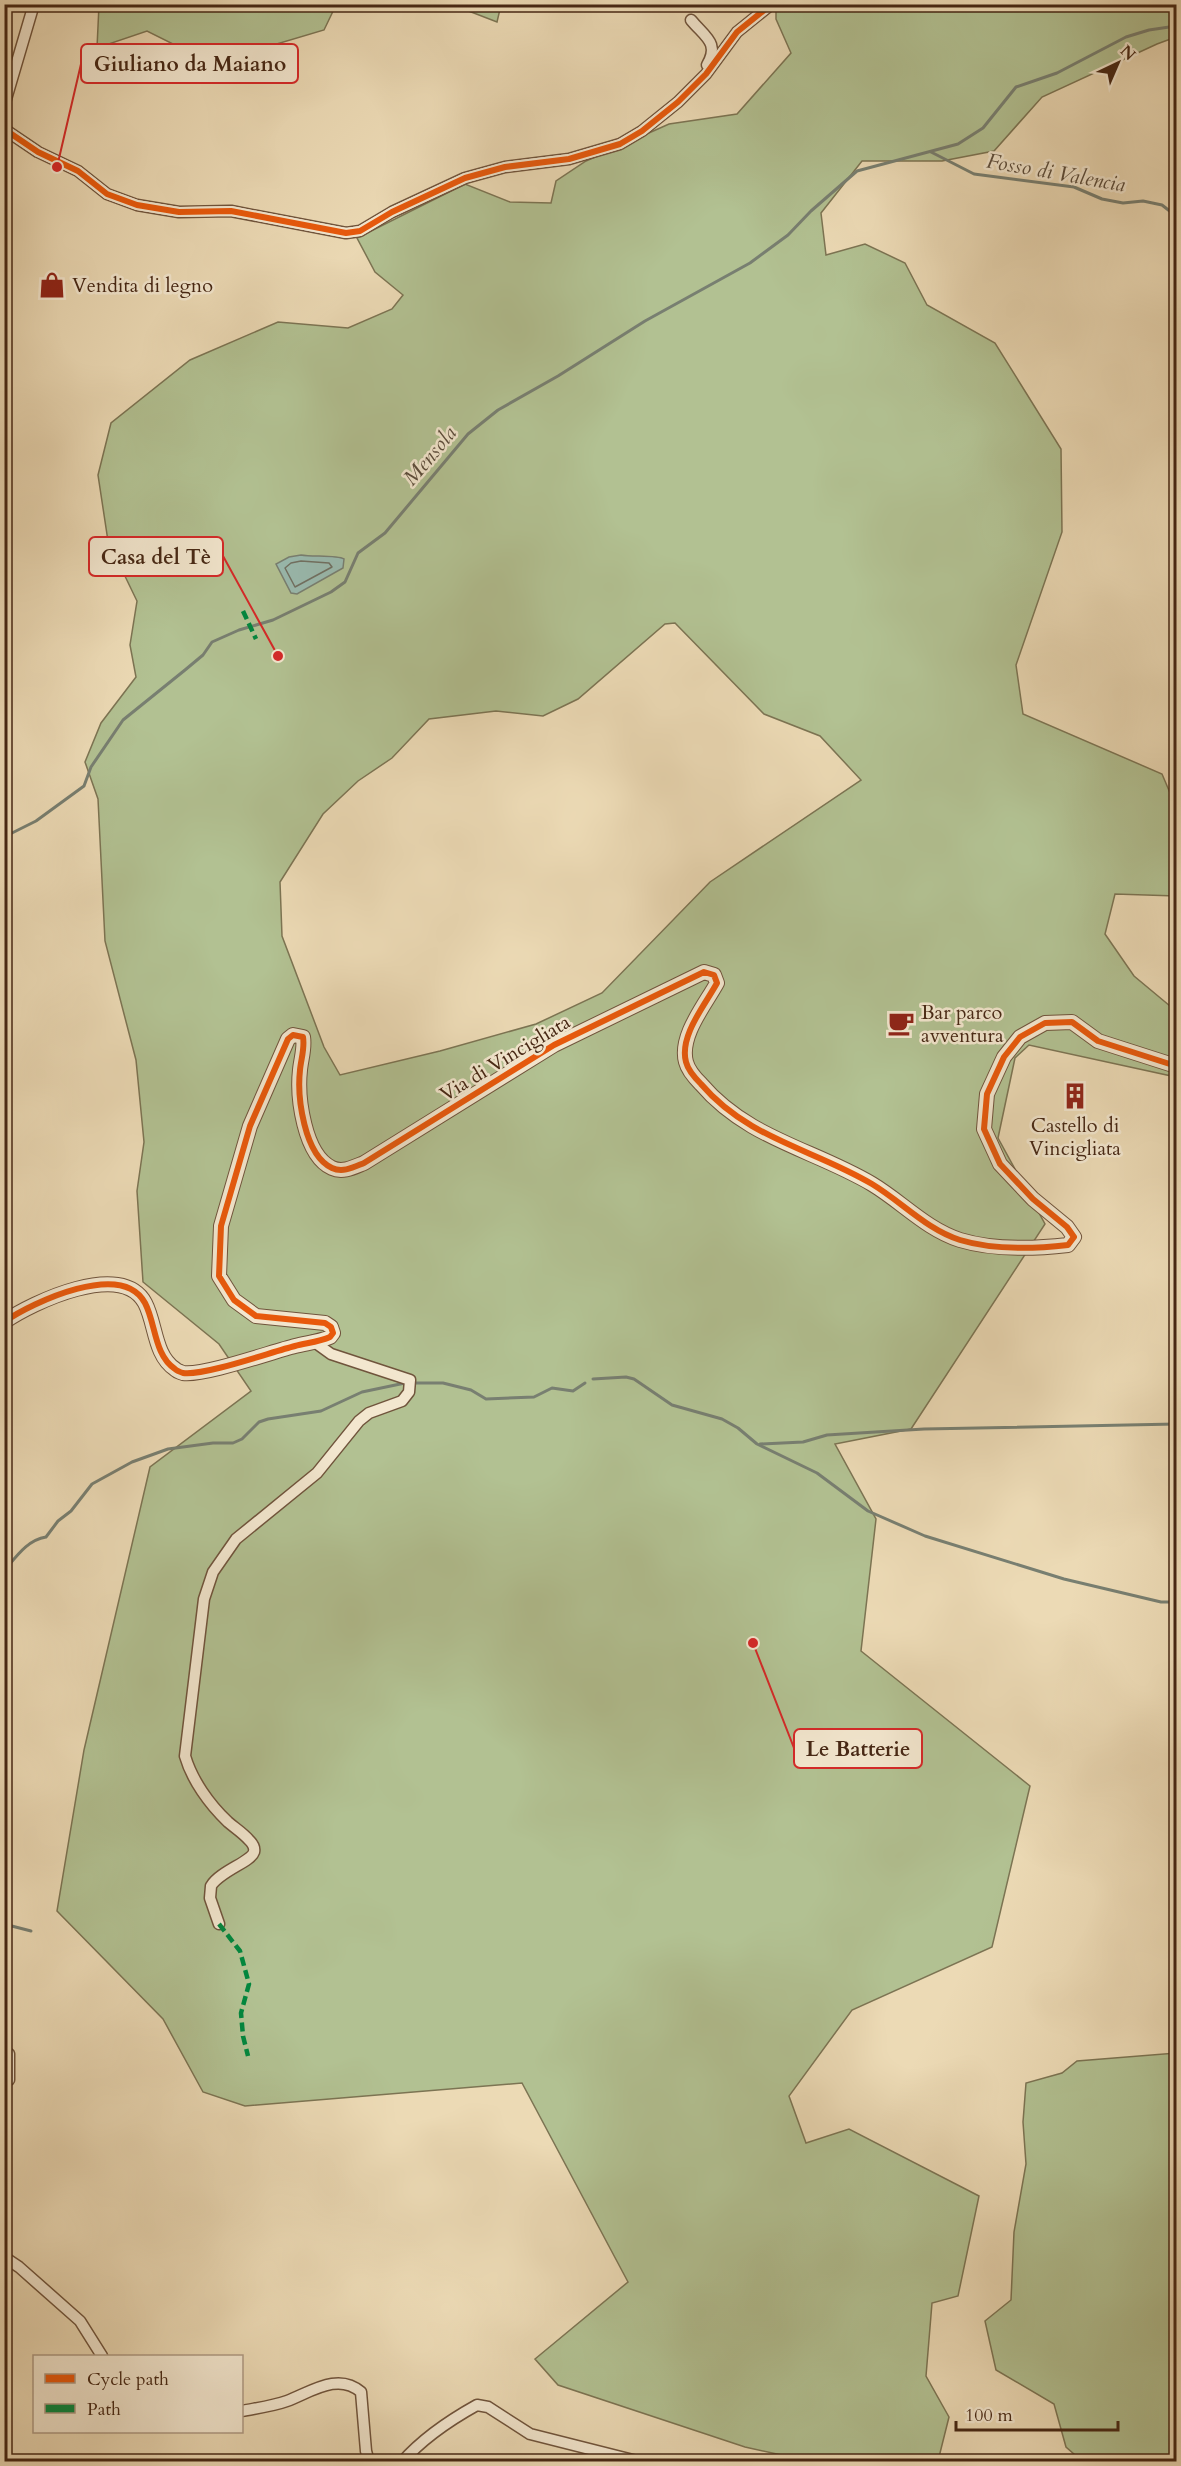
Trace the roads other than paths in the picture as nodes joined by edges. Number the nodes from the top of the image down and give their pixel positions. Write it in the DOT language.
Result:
graph roads {
  1 [pos="34,4"];
  2 [pos="768,7"];
  3 [pos="691,20"];
  4 [pos="706,74"];
  5 [pos="5,101"];
  6 [pos="4,129"];
  7 [pos="1176,1066"];
  8 [pos="4,1322"];
  9 [pos="313,1341"];
  10 [pos="219,1924"];
  11 [pos="4,2055"];
  12 [pos="9,2080"];
  13 [pos="4,2257"];
  14 [pos="101,2355"];
  15 [pos="243,2411"];
  16 [pos="369,2462"];
  17 [pos="402,2462"];
  18 [pos="641,2462"];
  1 -- 5 [label="street"];
  2 -- 4 [label="street"];
  3 -- 4 [label="street"];
  4 -- 6 [label="street"];
  7 -- 9 [label="street, Via di Vincigliata"];
  8 -- 9 [label="street, Via di Vincigliata"];
  9 -- 10 [label="street"];
  11 -- 12 [label="street"];
  13 -- 14 [label="street"];
  15 -- 16 [label="street"];
  17 -- 18 [label="street"];
}
